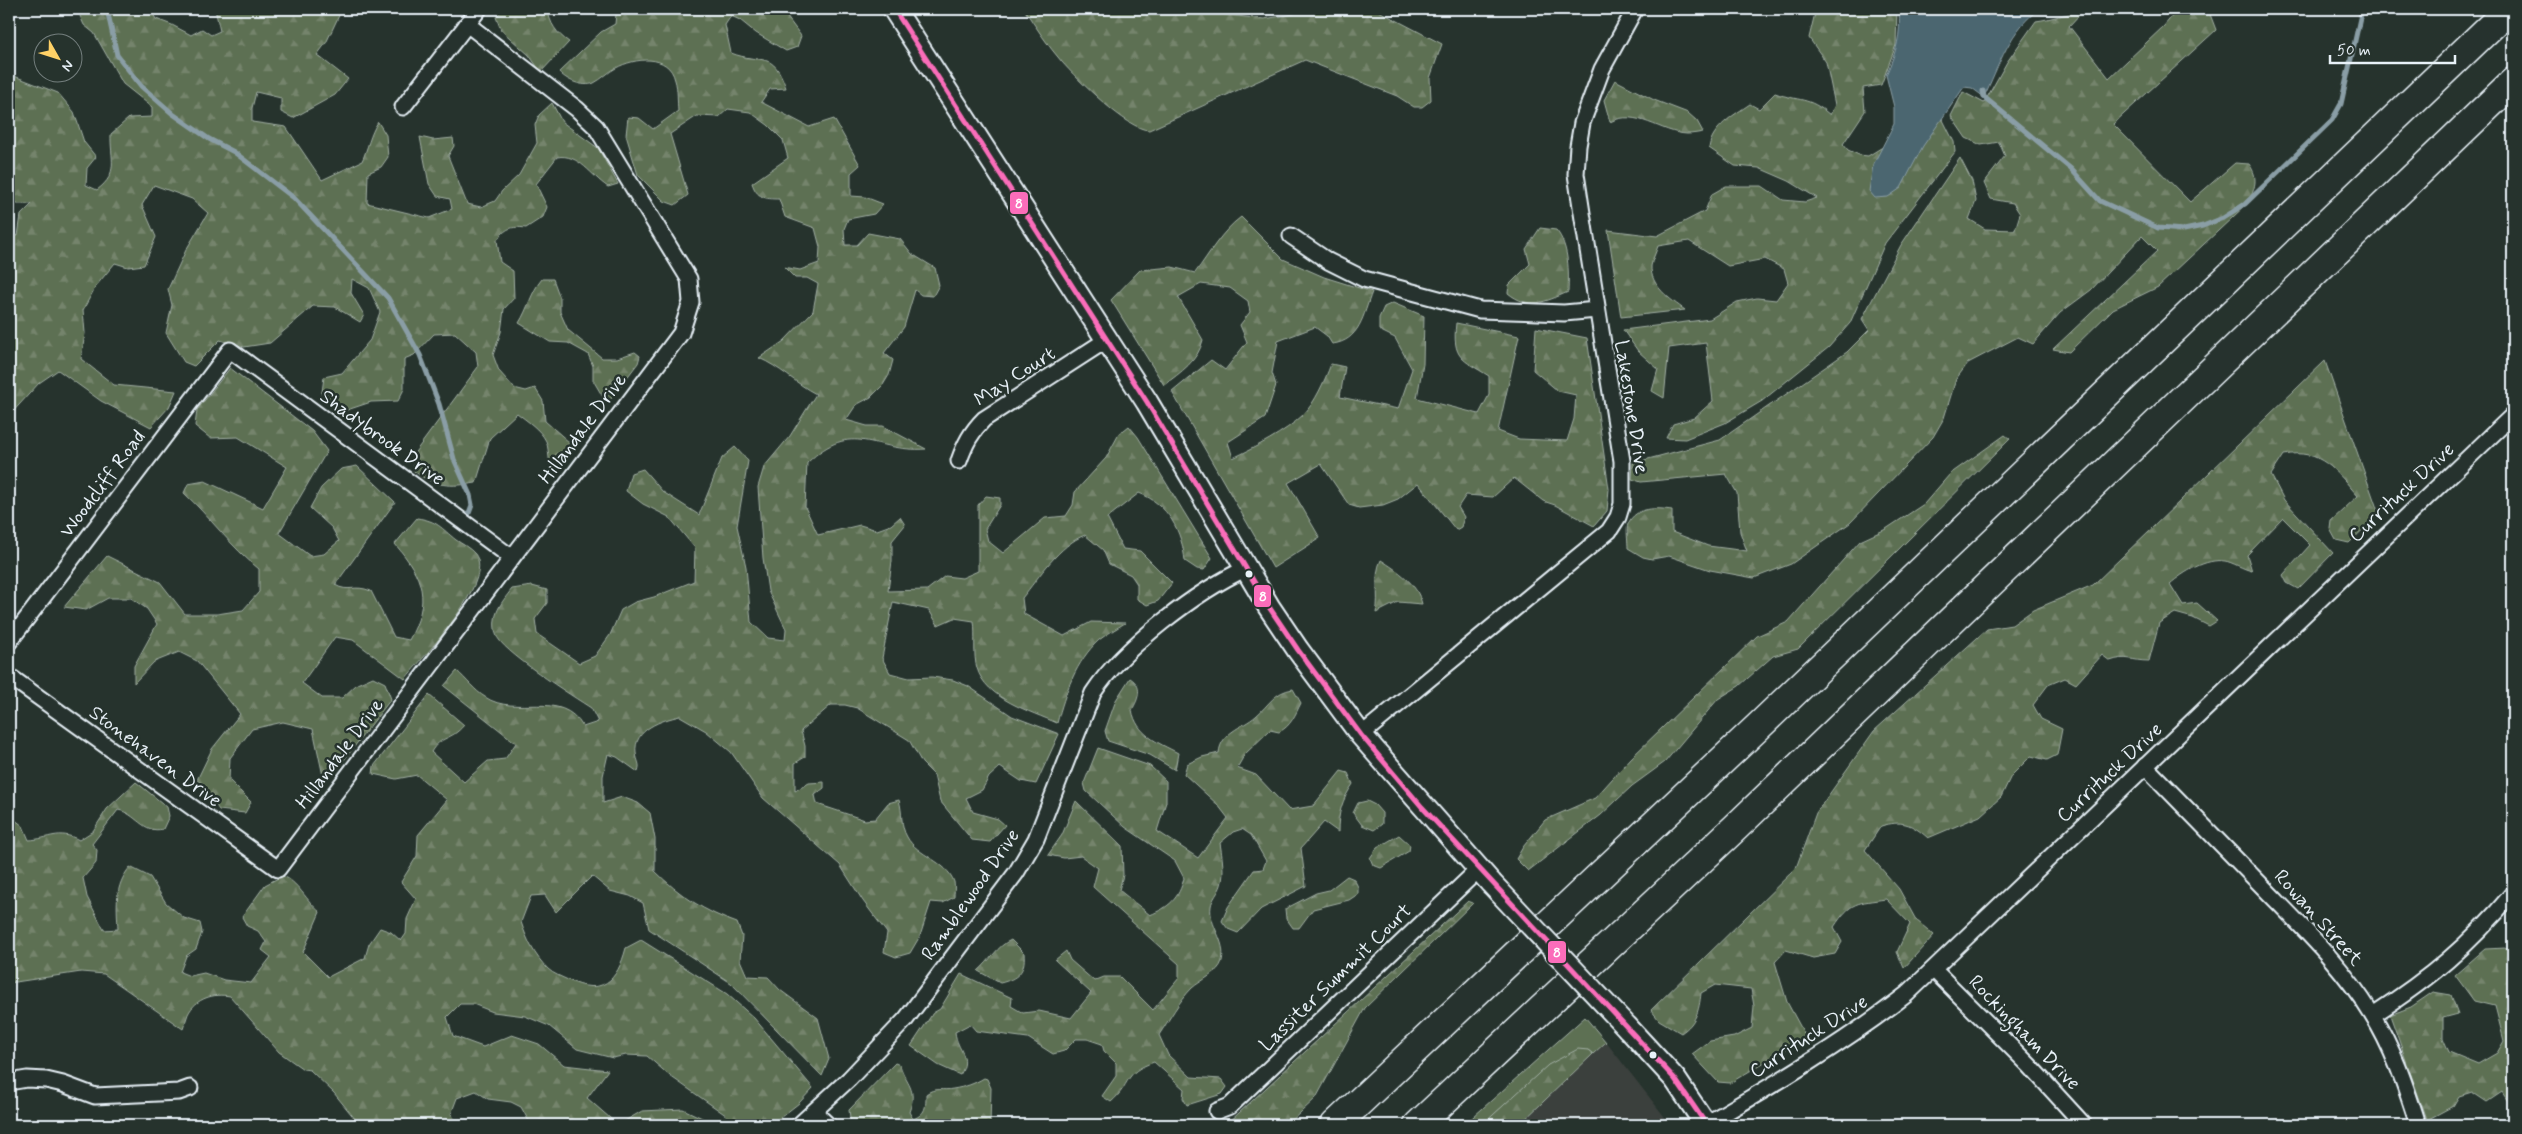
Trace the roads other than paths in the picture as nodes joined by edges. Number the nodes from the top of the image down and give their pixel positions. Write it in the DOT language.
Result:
graph roads {
  1 [pos="478,9"];
  2 [pos="894,9"];
  3 [pos="1635,9"];
  4 [pos="2509,9"];
  5 [pos="467,24"];
  6 [pos="2513,82"];
  7 [pos="403,107"];
  8 [pos="1292,236"];
  9 [pos="1597,310"];
  10 [pos="1108,339"];
  11 [pos="230,350"];
  12 [pos="2513,415"];
  13 [pos="959,461"];
  14 [pos="511,557"];
  15 [pos="1247,568"];
  16 [pos="9,642"];
  17 [pos="9,676"];
  18 [pos="1361,735"];
  19 [pos="2145,766"];
  20 [pos="278,870"];
  21 [pos="1485,876"];
  22 [pos="2513,894"];
  23 [pos="1934,970"];
  24 [pos="2373,1015"];
  25 [pos="9,1082"];
  26 [pos="190,1088"];
  27 [pos="1217,1111"];
  28 [pos="814,1112"];
  29 [pos="799,1125"];
  30 [pos="828,1125"];
  31 [pos="1335,1125"];
  32 [pos="1418,1125"];
  33 [pos="1706,1125"];
  34 [pos="2084,1125"];
  35 [pos="2418,1125"];
  1 -- 5 [label="street"];
  2 -- 10 [label="main road"];
  3 -- 9 [label="street, Lakestone Drive"];
  4 -- 31 [label="highway"];
  5 -- 7 [label="street"];
  5 -- 14 [label="street, Hillandale Drive"];
  6 -- 32 [label="highway"];
  8 -- 9 [label="street"];
  9 -- 18 [label="street, Lakestone Drive"];
  10 -- 13 [label="street, May Court"];
  10 -- 15 [label="main road"];
  11 -- 14 [label="street, Shadybrook Drive"];
  11 -- 16 [label="street, Woodcliff Road"];
  12 -- 19 [label="street, Currituck Drive"];
  14 -- 20 [label="street, Hillandale Drive"];
  15 -- 18 [label="main road"];
  15 -- 28 [label="street, Ramblewood Drive"];
  17 -- 20 [label="street, Stonehaven Drive"];
  18 -- 21 [label="main road"];
  19 -- 23 [label="street, Currituck Drive"];
  19 -- 24 [label="street, Rowan Street"];
  21 -- 27 [label="street, Lassiter Summit Court"];
  21 -- 33 [label="main road, bridge"];
  22 -- 24 [label="street"];
  23 -- 33 [label="street, Currituck Drive"];
  23 -- 34 [label="street, Rockingham Drive"];
  24 -- 35 [label="street, Rowan Street"];
  25 -- 26 [label="street"];
  28 -- 29 [label="street, Ramblewood Drive"];
  28 -- 30 [label="street"];
}
